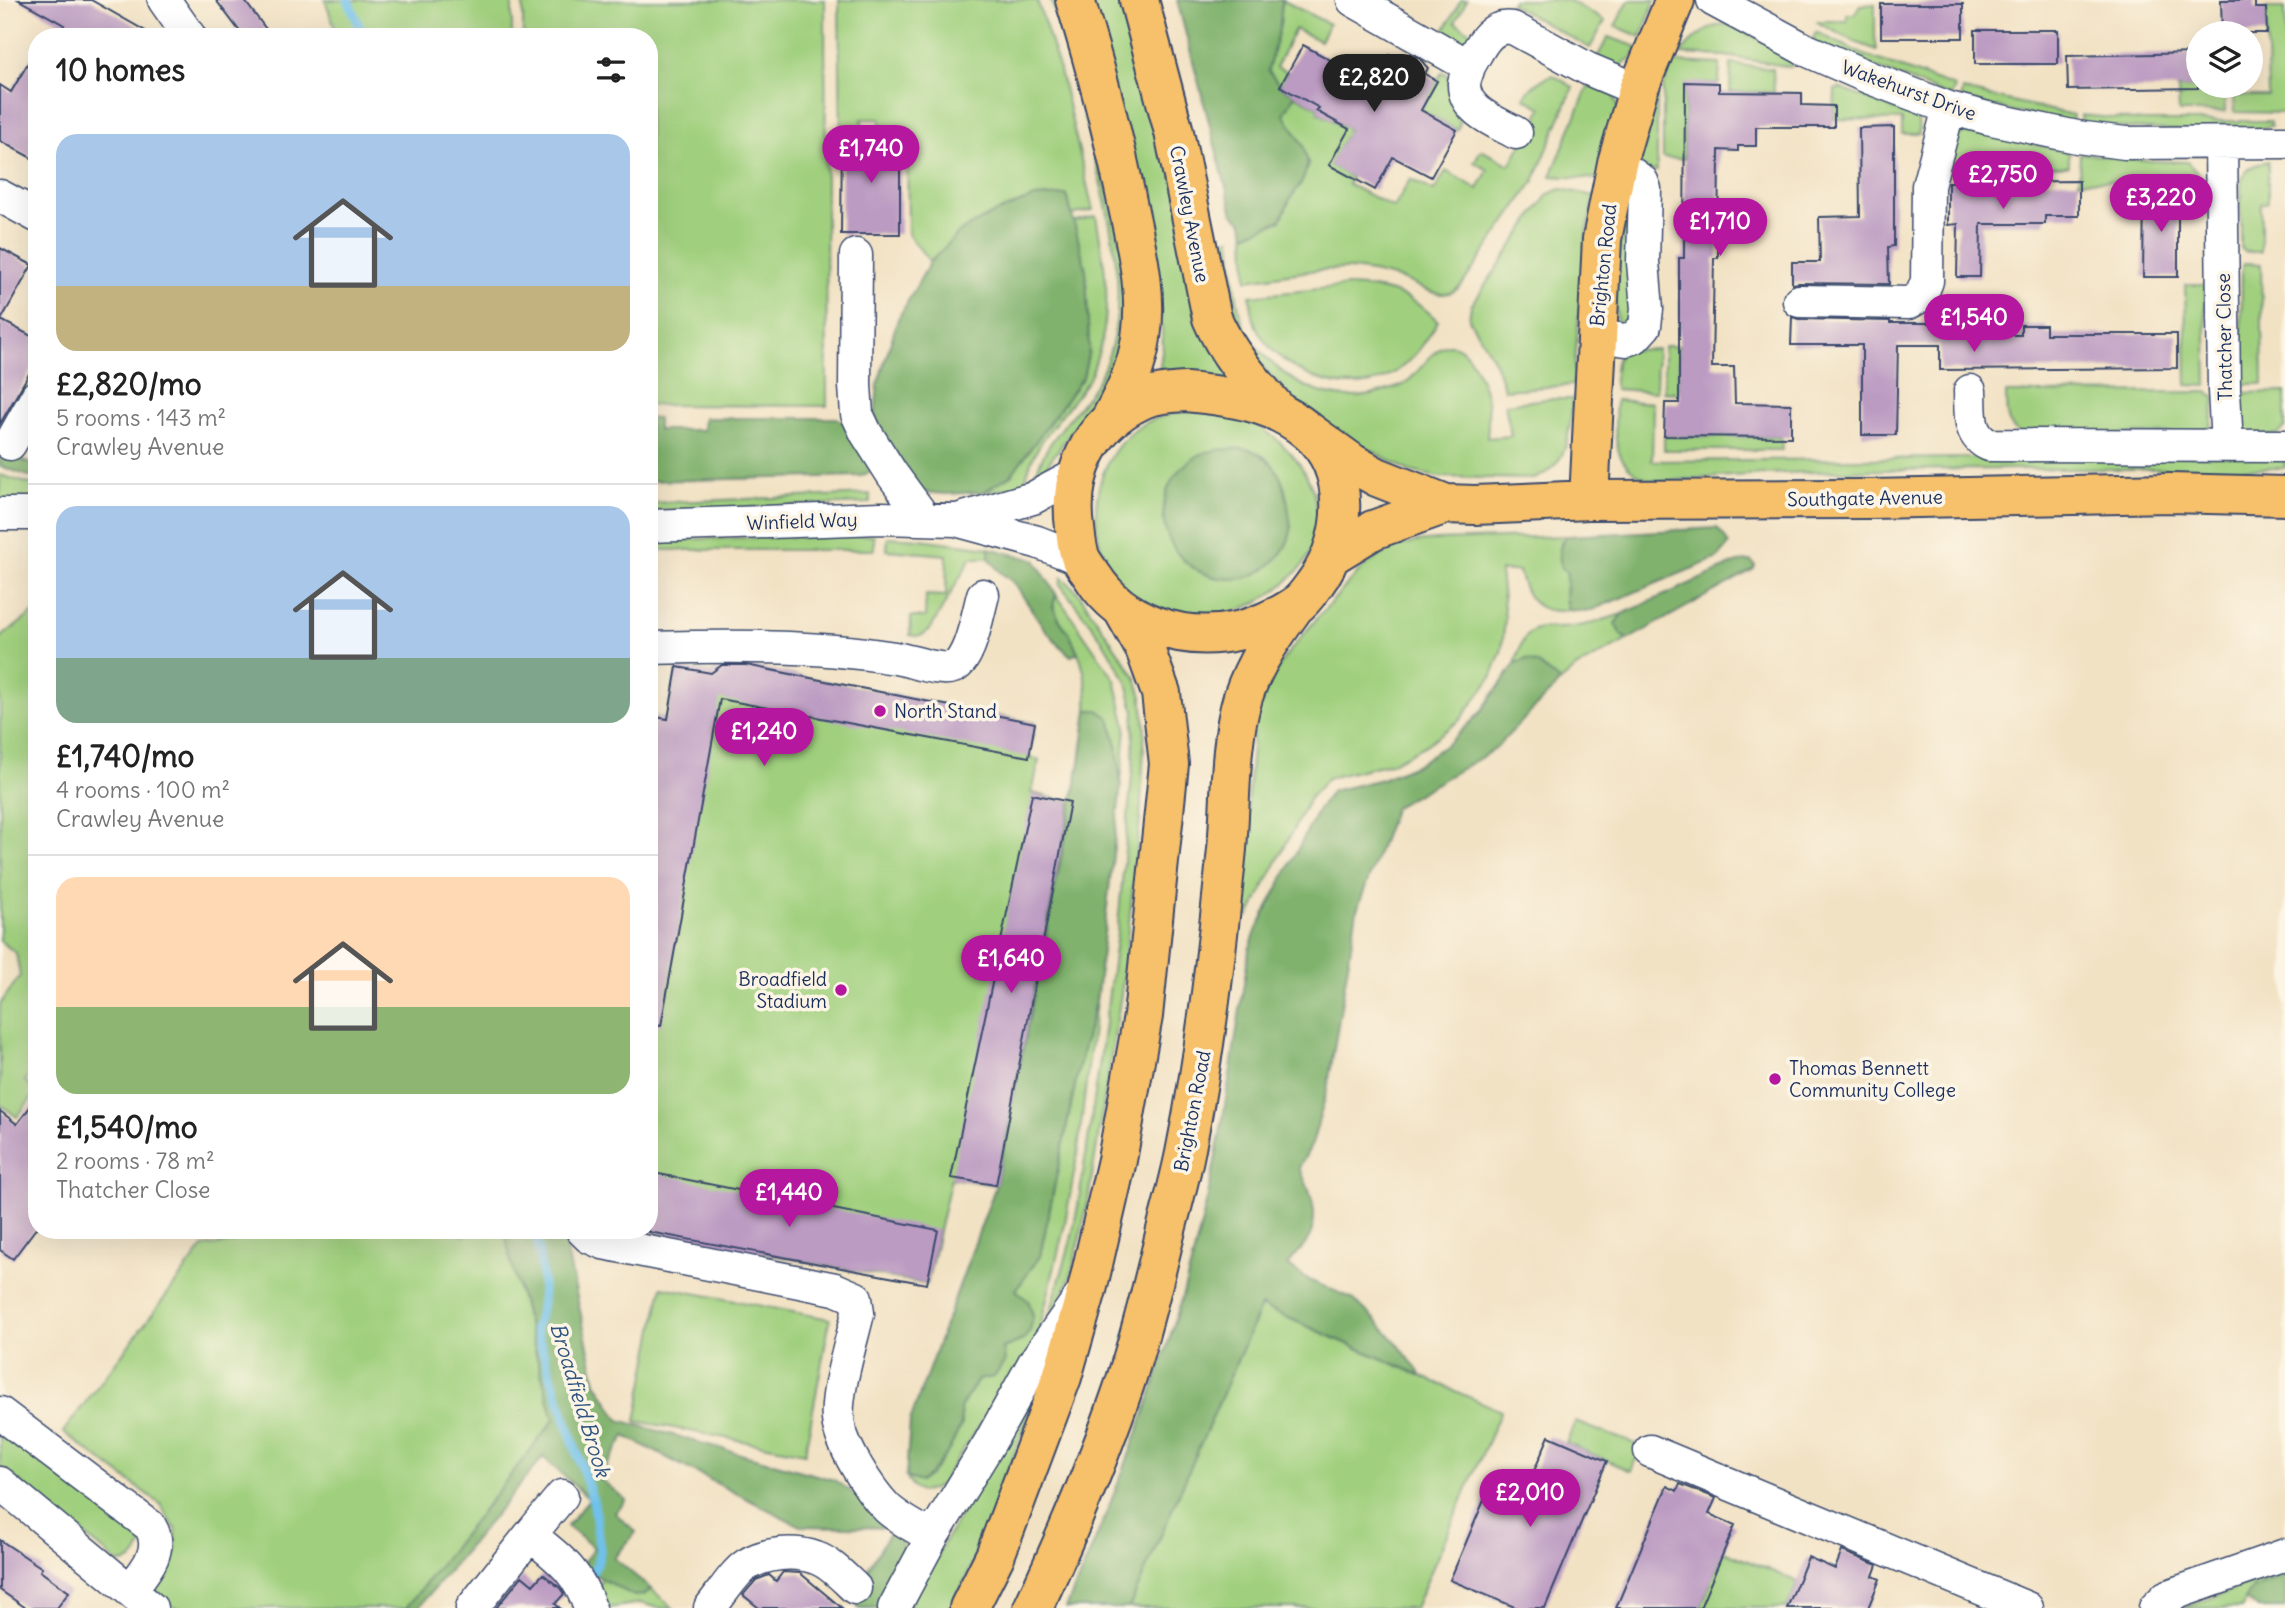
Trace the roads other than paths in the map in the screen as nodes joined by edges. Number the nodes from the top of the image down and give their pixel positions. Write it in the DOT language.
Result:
graph roads {
  1 [pos="164,0"];
  2 [pos="1075,0"];
  3 [pos="1139,0"];
  4 [pos="1353,0"];
  5 [pos="1675,0"];
  6 [pos="1713,0"];
  7 [pos="184,28"];
  8 [pos="1469,66"];
  9 [pos="1638,90"];
  10 [pos="1949,107"];
  11 [pos="1516,133"];
  12 [pos="2285,142"];
  13 [pos="2221,144"];
  14 [pos="0,196"];
  15 [pos="28,211"];
  16 [pos="856,255"];
  17 [pos="1799,301"];
  18 [pos="1970,391"];
  19 [pos="1276,410"];
  20 [pos="28,412"];
  21 [pos="1111,418"];
  22 [pos="1309,432"];
  23 [pos="10,444"];
  24 [pos="2227,446"];
  25 [pos="2285,446"];
  26 [pos="1076,475"];
  27 [pos="2285,496"];
  28 [pos="1588,500"];
  29 [pos="1446,503"];
  30 [pos="0,514"];
  31 [pos="28,514"];
  32 [pos="941,520"];
  33 [pos="658,526"];
  34 [pos="1332,555"];
  35 [pos="1081,559"];
  36 [pos="983,595"];
  37 [pos="1295,606"];
  38 [pos="1123,610"];
  39 [pos="658,648"];
  40 [pos="594,1239"];
  41 [pos="1088,1286"];
  42 [pos="0,1413"];
  43 [pos="1650,1451"];
  44 [pos="0,1483"];
  45 [pos="562,1496"];
  46 [pos="530,1535"];
  47 [pos="932,1537"];
  48 [pos="2285,1555"];
  49 [pos="855,1588"];
  50 [pos="140,1599"];
  51 [pos="472,1608"];
  52 [pos="590,1608"];
  53 [pos="710,1608"];
  54 [pos="894,1608"];
  55 [pos="969,1608"];
  56 [pos="1033,1608"];
  57 [pos="2027,1608"];
  58 [pos="2155,1608"];
  1 -- 7 [label="street"];
  2 -- 21 [label="main road"];
  3 -- 19 [label="main road, Crawley Avenue"];
  4 -- 8 [label="street"];
  5 -- 9 [label="main road, Brighton Road"];
  6 -- 10 [label="street, Wakehurst Drive"];
  8 -- 9 [label="street"];
  8 -- 11 [label="street"];
  9 -- 28 [label="main road, Brighton Road"];
  10 -- 13 [label="street, Wakehurst Drive"];
  10 -- 17 [label="street"];
  12 -- 13 [label="street, Wakehurst Drive"];
  13 -- 24 [label="street, Thatcher Close"];
  14 -- 15 [label="street"];
  16 -- 32 [label="street"];
  18 -- 24 [label="street"];
  19 -- 21 [label="main road"];
  19 -- 22 [label="main road, Southgate Avenue"];
  20 -- 23 [label="street"];
  21 -- 26 [label="main road"];
  22 -- 29 [label="main road, Southgate Avenue"];
  22 -- 34 [label="main road"];
  24 -- 25 [label="street"];
  26 -- 32 [label="street, Winfield Way"];
  26 -- 35 [label="main road"];
  27 -- 28 [label="main road, Southgate Avenue"];
  28 -- 29 [label="main road, Southgate Avenue"];
  29 -- 34 [label="main road, Southgate Avenue"];
  30 -- 31 [label="street"];
  32 -- 33 [label="street, Winfield Way"];
  32 -- 35 [label="street, Winfield Way"];
  34 -- 37 [label="main road, Brighton Road"];
  35 -- 38 [label="main road"];
  36 -- 39 [label="street"];
  37 -- 38 [label="main road"];
  37 -- 56 [label="main road, Brighton Road"];
  38 -- 41 [label="main road"];
  40 -- 47 [label="street"];
  41 -- 47 [label="street"];
  41 -- 55 [label="main road"];
  42 -- 50 [label="street"];
  43 -- 57 [label="street"];
  44 -- 50 [label="street"];
  45 -- 46 [label="street"];
  46 -- 51 [label="street"];
  46 -- 52 [label="street"];
  47 -- 54 [label="street"];
  48 -- 58 [label="street"];
  49 -- 53 [label="street"];
}
